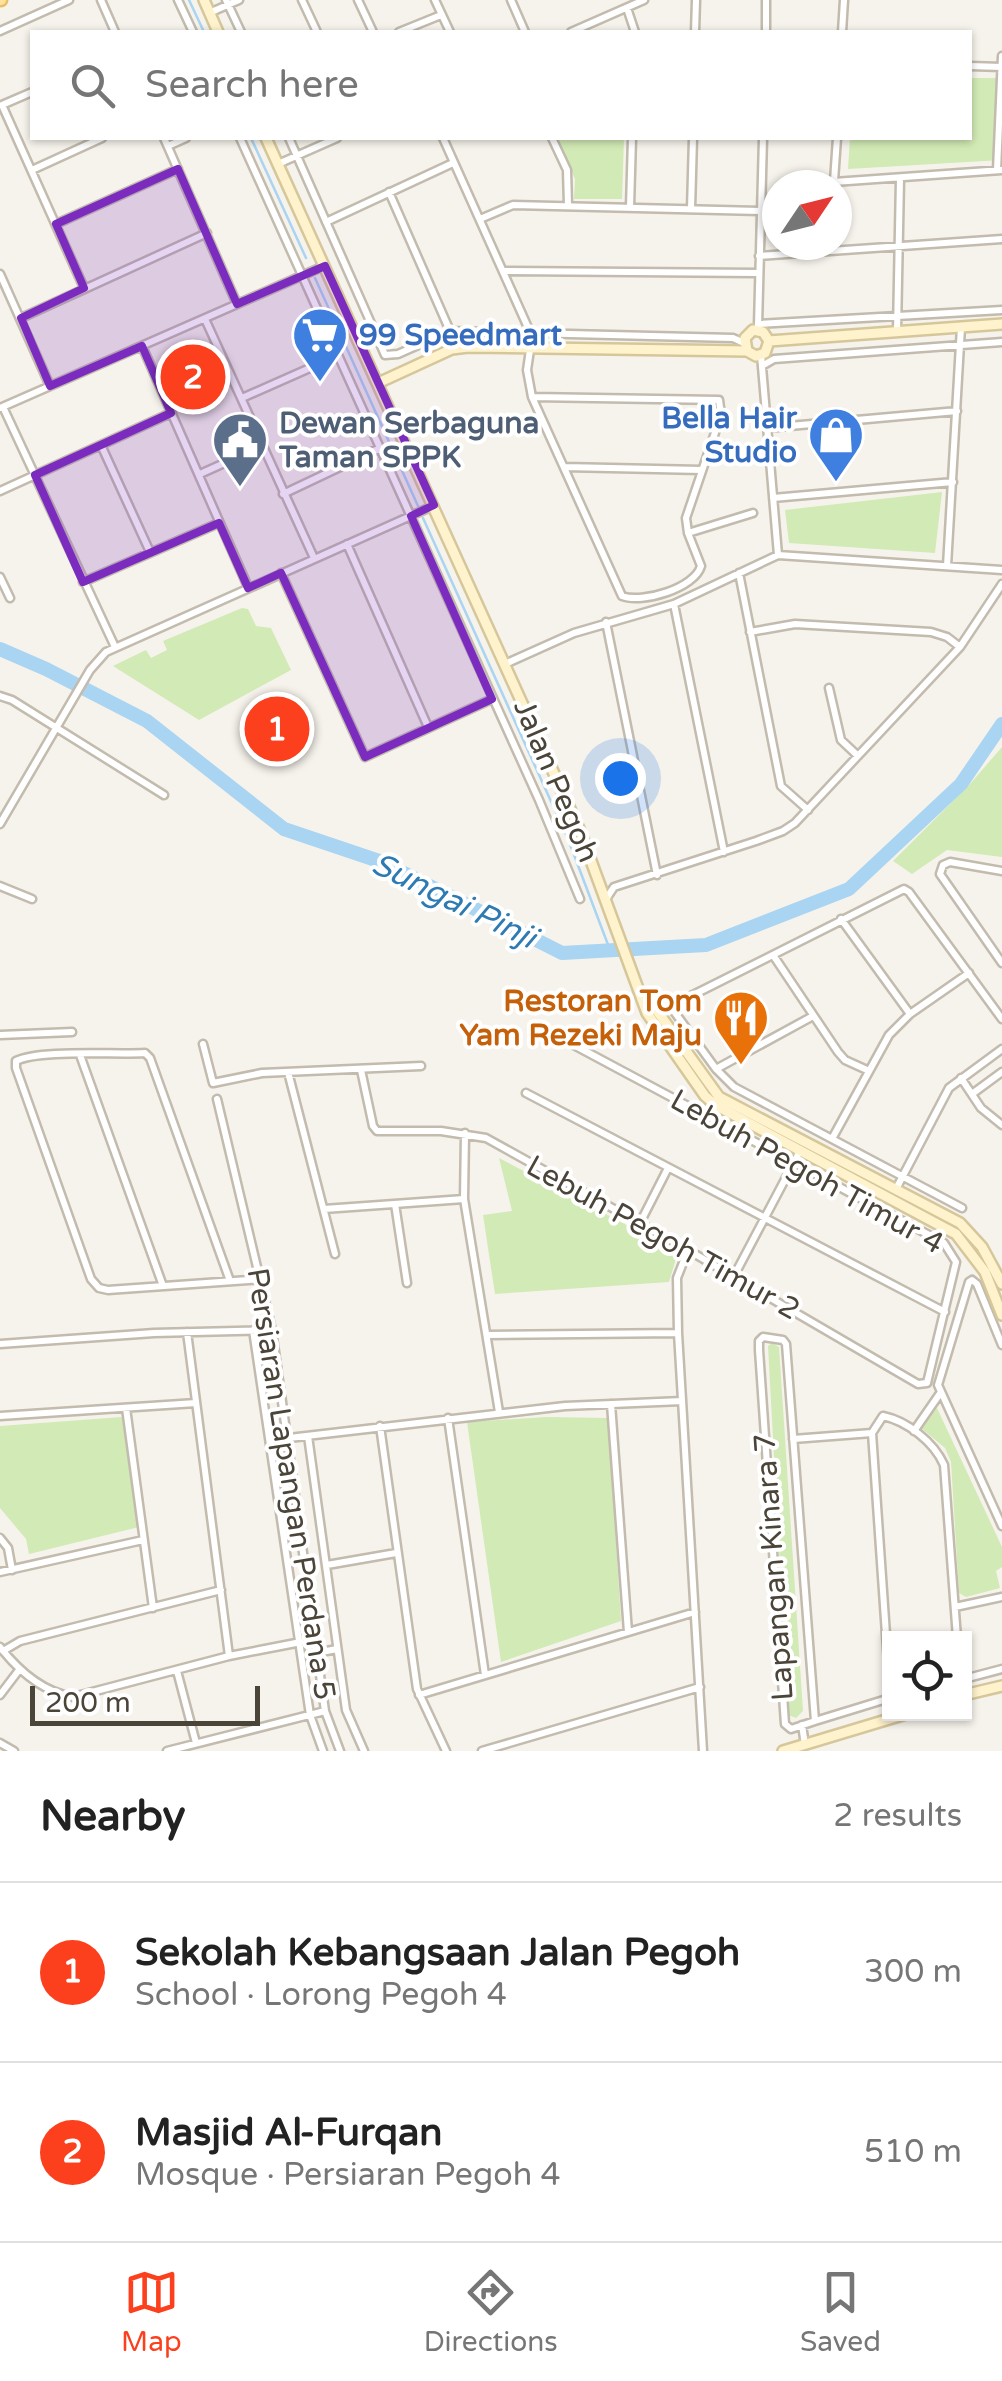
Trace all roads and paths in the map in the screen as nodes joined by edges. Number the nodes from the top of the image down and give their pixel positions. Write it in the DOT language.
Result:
graph roads {
  1 [pos="68,0"];
  2 [pos="102,0"];
  3 [pos="178,0"];
  4 [pos="202,0"];
  5 [pos="239,0"];
  6 [pos="302,0"];
  7 [pos="358,0"];
  8 [pos="435,0"];
  9 [pos="511,0"];
  10 [pos="644,0"];
  11 [pos="696,0"];
  12 [pos="766,0"];
  13 [pos="844,0"];
  14 [pos="227,2"];
  15 [pos="627,8"];
  16 [pos="209,13"];
  17 [pos="441,15"];
  18 [pos="114,30"];
  19 [pos="192,30"];
  20 [pos="217,30"];
  21 [pos="240,30"];
  22 [pos="316,30"];
  23 [pos="372,30"];
  24 [pos="403,30"];
  25 [pos="449,30"];
  26 [pos="524,30"];
  27 [pos="575,30"];
  28 [pos="634,30"];
  29 [pos="695,30"];
  30 [pos="766,30"];
  31 [pos="842,30"];
  32 [pos="0,31"];
  33 [pos="1002,56"];
  34 [pos="972,66"];
  35 [pos="1001,66"];
  36 [pos="30,93"];
  37 [pos="1,106"];
  38 [pos="98,140"];
  39 [pos="165,140"];
  40 [pos="182,140"];
  41 [pos="241,140"];
  42 [pos="267,140"];
  43 [pos="290,140"];
  44 [pos="332,140"];
  45 [pos="444,140"];
  46 [pos="553,140"];
  47 [pos="632,140"];
  48 [pos="693,140"];
  49 [pos="763,140"];
  50 [pos="836,140"];
  51 [pos="168,146"];
  52 [pos="297,155"];
  53 [pos="454,162"];
  54 [pos="278,164"];
  55 [pos="178,168"];
  56 [pos="32,170"];
  57 [pos="835,170"];
  58 [pos="1000,170"];
  59 [pos="900,179"];
  60 [pos="852,182"];
  61 [pos="389,192"];
  62 [pos="568,205"];
  63 [pos="630,207"];
  64 [pos="691,209"];
  65 [pos="760,211"];
  66 [pos="480,220"];
  67 [pos="326,222"];
  68 [pos="56,224"];
  69 [pos="207,233"];
  70 [pos="1002,239"];
  71 [pos="898,248"];
  72 [pos="852,249"];
  73 [pos="759,256"];
  74 [pos="762,256"];
  75 [pos="325,266"];
  76 [pos="502,271"];
  77 [pos="758,273"];
  78 [pos="0,274"];
  79 [pos="300,276"];
  80 [pos="84,288"];
  81 [pos="237,304"];
  82 [pos="1002,310"];
  83 [pos="21,318"];
  84 [pos="896,318"];
  85 [pos="205,319"];
  86 [pos="1002,324"];
  87 [pos="758,327"];
  88 [pos="961,327"];
  89 [pos="450,331"];
  90 [pos="897,331"];
  91 [pos="530,332"];
  92 [pos="769,341"];
  93 [pos="1002,342"];
  94 [pos="962,343"];
  95 [pos="142,346"];
  96 [pos="745,347"];
  97 [pos="530,350"];
  98 [pos="336,356"];
  99 [pos="762,360"];
  100 [pos="369,362"];
  101 [pos="396,375"];
  102 [pos="378,383"];
  103 [pos="50,386"];
  104 [pos="532,397"];
  105 [pos="242,398"];
  106 [pos="385,398"];
  107 [pos="2,408"];
  108 [pos="957,411"];
  109 [pos="171,413"];
  110 [pos="767,428"];
  111 [pos="101,444"];
  112 [pos="262,446"];
  113 [pos="378,449"];
  114 [pos="564,466"];
  115 [pos="702,470"];
  116 [pos="199,474"];
  117 [pos="35,475"];
  118 [pos="953,482"];
  119 [pos="0,490"];
  120 [pos="283,494"];
  121 [pos="773,498"];
  122 [pos="434,506"];
  123 [pos="753,513"];
  124 [pos="410,516"];
  125 [pos="219,523"];
  126 [pos="688,533"];
  127 [pos="346,544"];
  128 [pos="150,552"];
  129 [pos="778,555"];
  130 [pos="314,558"];
  131 [pos="947,566"];
  132 [pos="1002,570"];
  133 [pos="739,572"];
  134 [pos="281,573"];
  135 [pos="0,577"];
  136 [pos="83,582"];
  137 [pos="1002,584"];
  138 [pos="248,588"];
  139 [pos="10,598"];
  140 [pos="674,604"];
  141 [pos="606,622"];
  142 [pos="750,632"];
  143 [pos="114,646"];
  144 [pos="960,647"];
  145 [pos="504,664"];
  146 [pos="829,688"];
  147 [pos="0,696"];
  148 [pos="492,699"];
  149 [pos="57,727"];
  150 [pos="428,728"];
  151 [pos="858,756"];
  152 [pos="164,795"];
  153 [pos="808,810"];
  154 [pos="0,824"];
  155 [pos="724,852"];
  156 [pos="1002,871"];
  157 [pos="657,875"];
  158 [pos="598,879"];
  159 [pos="0,886"];
  160 [pos="614,886"];
  161 [pos="32,899"];
  162 [pos="580,900"];
  163 [pos="606,901"];
  164 [pos="841,920"];
  165 [pos="773,955"];
  166 [pos="1002,963"];
  167 [pos="969,973"];
  168 [pos="643,1000"];
  169 [pos="910,1014"];
  170 [pos="813,1016"];
  171 [pos="1002,1019"];
  172 [pos="542,1028"];
  173 [pos="72,1032"];
  174 [pos="0,1035"];
  175 [pos="203,1044"];
  176 [pos="1002,1049"];
  177 [pos="80,1055"];
  178 [pos="421,1066"];
  179 [pos="716,1069"];
  180 [pos="361,1070"];
  181 [pos="867,1070"];
  182 [pos="288,1072"];
  183 [pos="1002,1072"];
  184 [pos="961,1078"];
  185 [pos="526,1093"];
  186 [pos="972,1094"];
  187 [pos="218,1099"];
  188 [pos="1002,1125"];
  189 [pos="784,1130"];
  190 [pos="464,1133"];
  191 [pos="832,1137"];
  192 [pos="800,1150"];
  193 [pos="822,1150"];
  194 [pos="794,1162"];
  195 [pos="668,1168"];
  196 [pos="904,1176"];
  197 [pos="877,1190"];
  198 [pos="895,1190"];
  199 [pos="464,1199"];
  200 [pos="395,1204"];
  201 [pos="910,1207"];
  202 [pos="962,1208"];
  203 [pos="324,1209"];
  204 [pos="764,1218"];
  205 [pos="640,1223"];
  206 [pos="688,1250"];
  207 [pos="335,1254"];
  208 [pos="734,1276"];
  209 [pos="262,1279"];
  210 [pos="230,1282"];
  211 [pos="407,1284"];
  212 [pos="1002,1284"];
  213 [pos="163,1286"];
  214 [pos="945,1312"];
  215 [pos="1002,1315"];
  216 [pos="254,1330"];
  217 [pos="272,1330"];
  218 [pos="187,1332"];
  219 [pos="678,1333"];
  220 [pos="488,1335"];
  221 [pos="0,1344"];
  222 [pos="1002,1345"];
  223 [pos="941,1392"];
  224 [pos="682,1401"];
  225 [pos="196,1403"];
  226 [pos="611,1404"];
  227 [pos="126,1408"];
  228 [pos="499,1412"];
  229 [pos="0,1416"];
  230 [pos="448,1418"];
  231 [pos="380,1426"];
  232 [pos="914,1431"];
  233 [pos="872,1434"];
  234 [pos="308,1436"];
  235 [pos="289,1438"];
  236 [pos="793,1439"];
  237 [pos="1002,1526"];
  238 [pos="0,1538"];
  239 [pos="143,1540"];
  240 [pos="396,1553"];
  241 [pos="327,1565"];
  242 [pos="12,1570"];
  243 [pos="0,1572"];
  244 [pos="221,1590"];
  245 [pos="1002,1597"];
  246 [pos="954,1607"];
  247 [pos="154,1608"];
  248 [pos="695,1612"];
  249 [pos="886,1631"];
  250 [pos="956,1631"];
  251 [pos="628,1632"];
  252 [pos="300,1642"];
  253 [pos="2,1649"];
  254 [pos="337,1649"];
  255 [pos="316,1652"];
  256 [pos="230,1656"];
  257 [pos="1002,1669"];
  258 [pos="19,1670"];
  259 [pos="177,1671"];
  260 [pos="485,1676"];
  261 [pos="972,1677"];
  262 [pos="1002,1686"];
  263 [pos="700,1687"];
  264 [pos="972,1693"];
  265 [pos="0,1694"];
  266 [pos="418,1694"];
  267 [pos="882,1698"];
  268 [pos="325,1711"];
  269 [pos="310,1715"];
  270 [pos="814,1721"];
  271 [pos="882,1721"];
  272 [pos="802,1725"];
  273 [pos="0,1743"];
  274 [pos="196,1744"];
  275 [pos="805,1745"];
  276 [pos="14,1751"];
  277 [pos="167,1751"];
  278 [pos="323,1751"];
  279 [pos="340,1751"];
  280 [pos="364,1751"];
  281 [pos="446,1751"];
  282 [pos="482,1751"];
  283 [pos="703,1751"];
  284 [pos="783,1751"];
  1 -- 32 [label="street"];
  2 -- 18 [label="street"];
  3 -- 19 [label="street"];
  4 -- 16 [label="street"];
  5 -- 14 [label="street"];
  6 -- 22 [label="street"];
  7 -- 23 [label="street"];
  8 -- 17 [label="street"];
  9 -- 26 [label="street"];
  10 -- 15 [label="street"];
  11 -- 29 [label="street"];
  12 -- 30 [label="street"];
  13 -- 31 [label="street"];
  14 -- 16 [label="street"];
  14 -- 21 [label="street"];
  15 -- 27 [label="street"];
  15 -- 28 [label="street"];
  16 -- 20 [label="street"];
  17 -- 24 [label="street"];
  17 -- 25 [label="street"];
  33 -- 35 [label="street"];
  34 -- 35 [label="street"];
  35 -- 58 [label="street"];
  36 -- 37 [label="street"];
  37 -- 56 [label="street"];
  38 -- 56 [label="street"];
  39 -- 51 [label="street"];
  40 -- 51 [label="street"];
  41 -- 79 [label="street, Jalan Pegoh"];
  42 -- 54 [label="street, Jalan Pegoh"];
  43 -- 52 [label="street"];
  44 -- 52 [label="street"];
  45 -- 53 [label="street"];
  46 -- 62 [label="street"];
  47 -- 63 [label="street"];
  48 -- 64 [label="street"];
  49 -- 65 [label="street"];
  50 -- 57 [label="street"];
  51 -- 55 [label="street"];
  52 -- 54 [label="street"];
  52 -- 67 [label="street"];
  53 -- 61 [label="street"];
  53 -- 66 [label="street"];
  54 -- 75 [label="street, Jalan Pegoh"];
  55 -- 68 [label="street"];
  55 -- 69 [label="street"];
  56 -- 68 [label="street"];
  58 -- 59 [label="street"];
  59 -- 60 [label="street"];
  59 -- 71 [label="street"];
  61 -- 67 [label="street"];
  61 -- 89 [label="street"];
  62 -- 63 [label="street"];
  62 -- 66 [label="street"];
  63 -- 64 [label="street"];
  64 -- 65 [label="street"];
  65 -- 73 [label="street"];
  66 -- 76 [label="street"];
  67 -- 89 [label="street"];
  68 -- 80 [label="street"];
  69 -- 80 [label="street"];
  69 -- 81 [label="street"];
  70 -- 71 [label="street"];
  71 -- 72 [label="street"];
  71 -- 84 [label="street"];
  73 -- 74 [label="street"];
  73 -- 77 [label="street"];
  75 -- 79 [label="street"];
  75 -- 100 [label="street, Jalan Pegoh"];
  76 -- 77 [label="street"];
  76 -- 91 [label="street"];
  77 -- 87 [label="street"];
  78 -- 83 [label="street"];
  79 -- 81 [label="street"];
  79 -- 98 [label="street, Jalan Pegoh"];
  80 -- 83 [label="street"];
  81 -- 85 [label="street"];
  82 -- 84 [label="street"];
  83 -- 103 [label="street"];
  84 -- 87 [label="street"];
  84 -- 90 [label="street"];
  85 -- 95 [label="street"];
  85 -- 105 [label="street"];
  86 -- 88 [label="street"];
  87 -- 92 [label="street"];
  87 -- 96 [label="street"];
  88 -- 90 [label="street"];
  88 -- 94 [label="street"];
  89 -- 91 [label="street"];
  90 -- 92 [label="street"];
  91 -- 96 [label="street"];
  92 -- 99 [label="street"];
  93 -- 94 [label="street"];
  94 -- 99 [label="street"];
  94 -- 108 [label="street"];
  95 -- 103 [label="street"];
  95 -- 109 [label="street"];
  96 -- 97 [label="street"];
  96 -- 99 [label="street"];
  97 -- 101 [label="street"];
  97 -- 104 [label="street"];
  98 -- 105 [label="street"];
  98 -- 113 [label="street, Jalan Pegoh"];
  99 -- 110 [label="street"];
  100 -- 101 [label="street"];
  100 -- 102 [label="street, Jalan Pegoh"];
  101 -- 102 [label="street"];
  101 -- 106 [label="street"];
  102 -- 106 [label="street, Jalan Pegoh"];
  103 -- 107 [label="street"];
  104 -- 114 [label="street"];
  104 -- 115 [label="street"];
  105 -- 112 [label="street"];
  106 -- 122 [label="street, Jalan Pegoh"];
  107 -- 117 [label="street"];
  108 -- 110 [label="street"];
  108 -- 118 [label="street"];
  109 -- 111 [label="street"];
  109 -- 116 [label="street"];
  110 -- 121 [label="street"];
  111 -- 117 [label="street"];
  111 -- 128 [label="street"];
  112 -- 116 [label="street"];
  112 -- 120 [label="street"];
  113 -- 120 [label="street"];
  113 -- 124 [label="street, Jalan Pegoh"];
  114 -- 115 [label="street"];
  114 -- 126 [label="street"];
  115 -- 126 [label="street"];
  116 -- 125 [label="street"];
  117 -- 119 [label="street"];
  117 -- 136 [label="street"];
  118 -- 121 [label="street"];
  118 -- 131 [label="street"];
  120 -- 130 [label="street"];
  121 -- 129 [label="street"];
  122 -- 124 [label="street"];
  122 -- 145 [label="street, Jalan Pegoh"];
  123 -- 126 [label="street"];
  124 -- 127 [label="street"];
  124 -- 148 [label="street, Jalan Pegoh"];
  125 -- 128 [label="street"];
  125 -- 138 [label="street"];
  127 -- 130 [label="street"];
  127 -- 150 [label="street"];
  128 -- 136 [label="street"];
  129 -- 131 [label="street"];
  129 -- 133 [label="street"];
  130 -- 134 [label="street"];
  131 -- 132 [label="street"];
  133 -- 140 [label="street"];
  133 -- 142 [label="street"];
  134 -- 138 [label="street"];
  134 -- 150 [label="street"];
  135 -- 139 [label="street"];
  136 -- 143 [label="street"];
  137 -- 144 [label="street"];
  138 -- 143 [label="street"];
  140 -- 141 [label="street"];
  140 -- 155 [label="street"];
  141 -- 145 [label="street"];
  141 -- 157 [label="street"];
  142 -- 144 [label="street"];
  142 -- 153 [label="street"];
  143 -- 149 [label="street"];
  144 -- 151 [label="street"];
  145 -- 158 [label="street, Jalan Pegoh"];
  146 -- 151 [label="street"];
  147 -- 149 [label="street"];
  148 -- 150 [label="street"];
  148 -- 162 [label="street, Jalan Pegoh"];
  149 -- 152 [label="street"];
  149 -- 154 [label="street"];
  151 -- 153 [label="street"];
  153 -- 155 [label="street"];
  155 -- 157 [label="street"];
  156 -- 166 [label="street"];
  157 -- 160 [label="street"];
  158 -- 160 [label="street"];
  158 -- 163 [label="street, Jalan Pegoh"];
  159 -- 161 [label="street"];
  160 -- 163 [label="street"];
  163 -- 168 [label="street, Jalan Pegoh"];
  164 -- 165 [label="street"];
  164 -- 167 [label="street"];
  164 -- 169 [label="street"];
  165 -- 170 [label="street"];
  165 -- 179 [label="street"];
  167 -- 169 [label="street"];
  167 -- 171 [label="street"];
  168 -- 189 [label="street, Jalan Pegoh"];
  168 -- 192 [label="street"];
  169 -- 181 [label="street"];
  170 -- 179 [label="street"];
  170 -- 181 [label="street"];
  172 -- 194 [label="street, Lebuh Pegoh Timur 4"];
  173 -- 174 [label="street"];
  175 -- 182 [label="street"];
  176 -- 184 [label="street"];
  177 -- 210 [label="street"];
  177 -- 213 [label="street"];
  177 -- 213 [label="street"];
  178 -- 180 [label="street"];
  179 -- 191 [label="street"];
  180 -- 182 [label="street"];
  180 -- 190 [label="street, Lebuh Pegoh Timur 2"];
  181 -- 191 [label="street"];
  182 -- 203 [label="street"];
  183 -- 186 [label="street"];
  184 -- 186 [label="street"];
  184 -- 196 [label="street"];
  185 -- 195 [label="street, Lebuh Pegoh Timur 4"];
  186 -- 188 [label="street"];
  187 -- 209 [label="street, Persiaran Lapangan Perdana 5"];
  189 -- 192 [label="street"];
  189 -- 193 [label="street, Jalan Pegoh"];
  190 -- 199 [label="street"];
  190 -- 205 [label="street, Lebuh Pegoh Timur 2"];
  191 -- 196 [label="street"];
  192 -- 193 [label="street"];
  192 -- 194 [label="street"];
  192 -- 197 [label="street"];
  193 -- 198 [label="street, Jalan Pegoh"];
  194 -- 204 [label="street"];
  194 -- 214 [label="street, Lebuh Pegoh Timur 4"];
  195 -- 204 [label="street, Lebuh Pegoh Timur 4"];
  195 -- 205 [label="street"];
  196 -- 198 [label="street"];
  196 -- 202 [label="street"];
  197 -- 198 [label="street"];
  197 -- 201 [label="street"];
  198 -- 201 [label="street"];
  198 -- 212 [label="street, Jalan Pegoh"];
  199 -- 200 [label="street"];
  199 -- 220 [label="street"];
  200 -- 203 [label="street"];
  200 -- 211 [label="street"];
  201 -- 215 [label="street"];
  203 -- 207 [label="street"];
  204 -- 208 [label="street"];
  204 -- 214 [label="street, Lebuh Pegoh Timur 4"];
  205 -- 206 [label="street, Lebuh Pegoh Timur 2"];
  206 -- 208 [label="street, Lebuh Pegoh Timur 2"];
  206 -- 219 [label="street"];
  208 -- 214 [label="street, Lebuh Pegoh Timur 2"];
  209 -- 210 [label="street"];
  209 -- 217 [label="street, Persiaran Lapangan Perdana 5"];
  210 -- 213 [label="street"];
  216 -- 217 [label="street"];
  216 -- 218 [label="street"];
  216 -- 252 [label="street"];
  217 -- 235 [label="street, Persiaran Lapangan Perdana 5"];
  218 -- 221 [label="street"];
  218 -- 225 [label="street"];
  219 -- 220 [label="street"];
  219 -- 224 [label="street"];
  220 -- 228 [label="street"];
  222 -- 223 [label="street"];
  223 -- 232 [label="street"];
  223 -- 237 [label="street"];
  224 -- 226 [label="street"];
  224 -- 248 [label="street"];
  225 -- 227 [label="street"];
  225 -- 244 [label="street"];
  226 -- 228 [label="street"];
  226 -- 251 [label="street"];
  227 -- 229 [label="street"];
  227 -- 239 [label="street"];
  228 -- 230 [label="street"];
  230 -- 231 [label="street"];
  230 -- 260 [label="street"];
  231 -- 234 [label="street"];
  231 -- 240 [label="street"];
  232 -- 233 [label="street"];
  232 -- 246 [label="street"];
  233 -- 236 [label="street"];
  233 -- 249 [label="street"];
  234 -- 235 [label="street"];
  234 -- 241 [label="street"];
  235 -- 255 [label="street, Persiaran Lapangan Perdana 5"];
  236 -- 270 [label="street, Lapangan Kinara 7"];
  236 -- 272 [label="street, Lapangan Kinara 7"];
  238 -- 242 [label="street"];
  239 -- 242 [label="street"];
  239 -- 247 [label="street"];
  240 -- 241 [label="street"];
  240 -- 266 [label="street"];
  241 -- 254 [label="street"];
  242 -- 243 [label="street"];
  244 -- 247 [label="street"];
  244 -- 256 [label="street"];
  245 -- 246 [label="street"];
  246 -- 250 [label="street"];
  247 -- 253 [label="street"];
  248 -- 251 [label="street"];
  248 -- 263 [label="street"];
  251 -- 260 [label="street"];
  252 -- 256 [label="street"];
  252 -- 269 [label="street"];
  253 -- 258 [label="street"];
  254 -- 255 [label="street"];
  254 -- 280 [label="street"];
  255 -- 268 [label="street, Persiaran Lapangan Perdana 5"];
  256 -- 259 [label="street"];
  257 -- 261 [label="street"];
  258 -- 259 [label="street"];
  258 -- 265 [label="street"];
  259 -- 274 [label="street"];
  260 -- 266 [label="street"];
  262 -- 264 [label="street"];
  263 -- 282 [label="street"];
  263 -- 283 [label="street"];
  266 -- 281 [label="street"];
  267 -- 270 [label="street"];
  268 -- 269 [label="street"];
  268 -- 279 [label="street, Persiaran Lapangan Perdana 5"];
  269 -- 274 [label="street"];
  269 -- 278 [label="street"];
  270 -- 272 [label="street, Lapangan Kinara 7"];
  271 -- 275 [label="street"];
  272 -- 275 [label="street"];
  273 -- 276 [label="street"];
  274 -- 277 [label="street"];
  275 -- 284 [label="street"];
}
